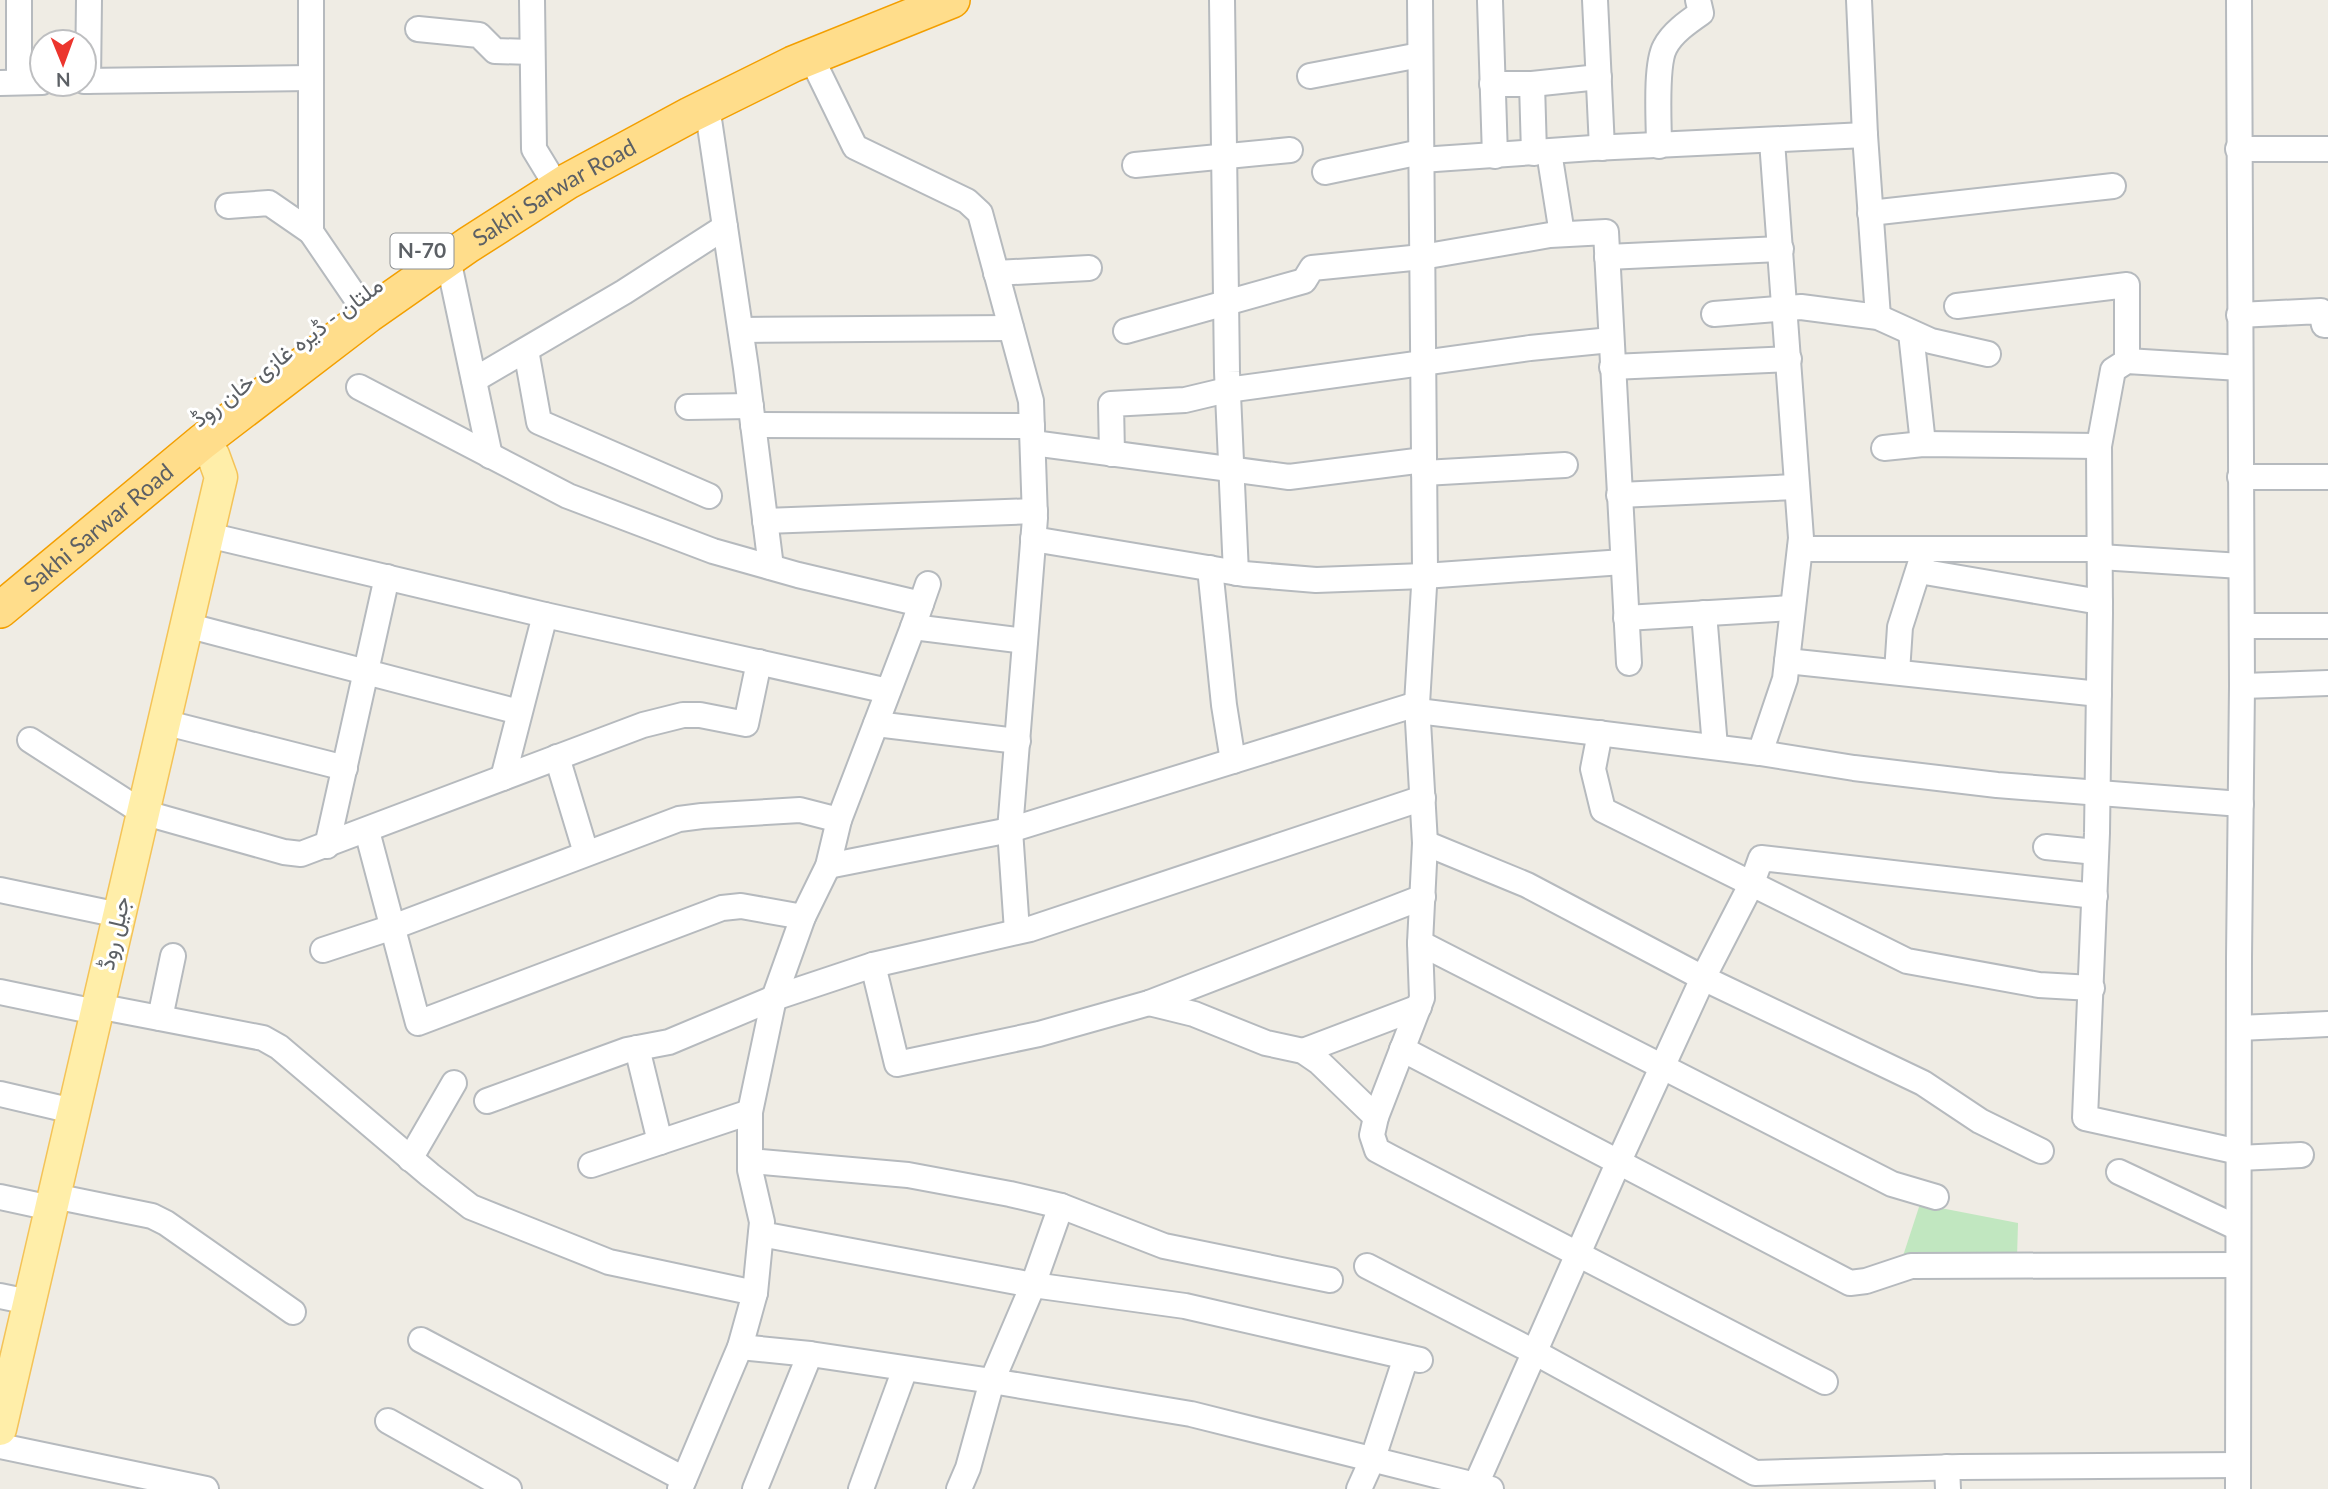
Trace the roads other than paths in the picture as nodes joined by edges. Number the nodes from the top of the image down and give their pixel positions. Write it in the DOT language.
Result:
graph roads {
  1 [pos="19,0"];
  2 [pos="89,0"];
  3 [pos="311,0"];
  4 [pos="531,0"];
  5 [pos="896,0"];
  6 [pos="952,0"];
  7 [pos="1222,0"];
  8 [pos="1420,0"];
  9 [pos="1595,0"];
  10 [pos="1698,0"];
  11 [pos="1859,0"];
  12 [pos="2238,0"];
  13 [pos="1490,1"];
  14 [pos="88,28"];
  15 [pos="418,29"];
  16 [pos="532,52"];
  17 [pos="1420,54"];
  18 [pos="811,57"];
  19 [pos="1310,76"];
  20 [pos="1599,77"];
  21 [pos="311,78"];
  22 [pos="98,81"];
  23 [pos="20,82"];
  24 [pos="1492,84"];
  25 [pos="1532,84"];
  26 [pos="707,106"];
  27 [pos="638,130"];
  28 [pos="1865,135"];
  29 [pos="1772,141"];
  30 [pos="1658,146"];
  31 [pos="1602,148"];
  32 [pos="2238,149"];
  33 [pos="2328,149"];
  34 [pos="1290,150"];
  35 [pos="1542,152"];
  36 [pos="1421,156"];
  37 [pos="1495,156"];
  38 [pos="1224,158"];
  39 [pos="1135,166"];
  40 [pos="548,172"];
  41 [pos="1325,172"];
  42 [pos="2113,186"];
  43 [pos="228,206"];
  44 [pos="1870,213"];
  45 [pos="725,227"];
  46 [pos="311,232"];
  47 [pos="1562,234"];
  48 [pos="1781,249"];
  49 [pos="1422,257"];
  50 [pos="1607,257"];
  51 [pos="448,259"];
  52 [pos="1089,268"];
  53 [pos="996,273"];
  54 [pos="356,298"];
  55 [pos="1226,303"];
  56 [pos="1958,306"];
  57 [pos="1786,309"];
  58 [pos="1714,314"];
  59 [pos="2239,314"];
  60 [pos="1878,317"];
  61 [pos="2328,325"];
  62 [pos="1011,328"];
  63 [pos="741,330"];
  64 [pos="1126,331"];
  65 [pos="1911,333"];
  66 [pos="1611,341"];
  67 [pos="526,350"];
  68 [pos="1988,354"];
  69 [pos="1789,359"];
  70 [pos="2127,361"];
  71 [pos="1423,364"];
  72 [pos="1612,368"];
  73 [pos="2240,368"];
  74 [pos="474,380"];
  75 [pos="359,387"];
  76 [pos="1227,390"];
  77 [pos="688,407"];
  78 [pos="752,416"];
  79 [pos="1032,435"];
  80 [pos="202,442"];
  81 [pos="1923,444"];
  82 [pos="2099,446"];
  83 [pos="1884,448"];
  84 [pos="1112,454"];
  85 [pos="490,456"];
  86 [pos="1565,465"];
  87 [pos="1424,466"];
  88 [pos="1231,470"];
  89 [pos="2240,477"];
  90 [pos="2328,477"];
  91 [pos="1797,486"];
  92 [pos="1619,495"];
  93 [pos="709,496"];
  94 [pos="1035,510"];
  95 [pos="765,521"];
  96 [pos="208,535"];
  97 [pos="1033,539"];
  98 [pos="1800,549"];
  99 [pos="2100,553"];
  100 [pos="1922,559"];
  101 [pos="1623,562"];
  102 [pos="2241,566"];
  103 [pos="771,568"];
  104 [pos="1210,568"];
  105 [pos="1236,573"];
  106 [pos="1424,576"];
  107 [pos="387,577"];
  108 [pos="0,584"];
  109 [pos="2100,602"];
  110 [pos="921,605"];
  111 [pos="1792,608"];
  112 [pos="0,610"];
  113 [pos="1704,613"];
  114 [pos="545,615"];
  115 [pos="1626,618"];
  116 [pos="186,625"];
  117 [pos="2242,626"];
  118 [pos="2328,626"];
  119 [pos="1025,641"];
  120 [pos="1787,661"];
  121 [pos="759,662"];
  122 [pos="1629,663"];
  123 [pos="365,672"];
  124 [pos="1898,673"];
  125 [pos="2328,683"];
  126 [pos="2242,687"];
  127 [pos="888,691"];
  128 [pos="2099,694"];
  129 [pos="1418,707"];
  130 [pos="519,712"];
  131 [pos="163,722"];
  132 [pos="876,724"];
  133 [pos="1600,733"];
  134 [pos="30,740"];
  135 [pos="1017,741"];
  136 [pos="1715,747"];
  137 [pos="1760,752"];
  138 [pos="558,757"];
  139 [pos="1233,761"];
  140 [pos="345,768"];
  141 [pos="503,778"];
  142 [pos="2097,794"];
  143 [pos="1423,798"];
  144 [pos="2241,804"];
  145 [pos="142,812"];
  146 [pos="839,820"];
  147 [pos="1010,830"];
  148 [pos="367,831"];
  149 [pos="1425,843"];
  150 [pos="327,846"];
  151 [pos="2046,847"];
  152 [pos="2096,852"];
  153 [pos="586,853"];
  154 [pos="828,866"];
  155 [pos="1752,883"];
  156 [pos="0,890"];
  157 [pos="2095,896"];
  158 [pos="1423,897"];
  159 [pos="118,915"];
  160 [pos="803,916"];
  161 [pos="393,927"];
  162 [pos="1017,932"];
  163 [pos="1420,943"];
  164 [pos="323,950"];
  165 [pos="173,956"];
  166 [pos="873,965"];
  167 [pos="1703,978"];
  168 [pos="2092,988"];
  169 [pos="0,992"];
  170 [pos="774,998"];
  171 [pos="1149,1003"];
  172 [pos="1419,1007"];
  173 [pos="97,1009"];
  174 [pos="160,1018"];
  175 [pos="2328,1024"];
  176 [pos="2239,1028"];
  177 [pos="637,1048"];
  178 [pos="1402,1049"];
  179 [pos="1303,1051"];
  180 [pos="1663,1069"];
  181 [pos="454,1083"];
  182 [pos="0,1094"];
  183 [pos="487,1101"];
  184 [pos="73,1111"];
  185 [pos="750,1112"];
  186 [pos="1376,1117"];
  187 [pos="660,1142"];
  188 [pos="2041,1151"];
  189 [pos="2239,1155"];
  190 [pos="2301,1155"];
  191 [pos="410,1159"];
  192 [pos="750,1161"];
  193 [pos="1619,1161"];
  194 [pos="591,1165"];
  195 [pos="2119,1172"];
  196 [pos="0,1197"];
  197 [pos="1937,1197"];
  198 [pos="52,1202"];
  199 [pos="1061,1206"];
  200 [pos="2238,1228"];
  201 [pos="761,1234"];
  202 [pos="1578,1255"];
  203 [pos="2238,1265"];
  204 [pos="1367,1266"];
  205 [pos="1330,1280"];
  206 [pos="1033,1285"];
  207 [pos="754,1293"];
  208 [pos="15,1299"];
  209 [pos="293,1312"];
  210 [pos="422,1340"];
  211 [pos="740,1347"];
  212 [pos="1536,1353"];
  213 [pos="810,1354"];
  214 [pos="905,1369"];
  215 [pos="992,1381"];
  216 [pos="1825,1382"];
  217 [pos="2,1411"];
  218 [pos="388,1422"];
  219 [pos="0,1446"];
  220 [pos="1373,1458"];
  221 [pos="2238,1477"];
  222 [pos="1948,1478"];
  223 [pos="682,1484"];
  224 [pos="1480,1488"];
  225 [pos="206,1489"];
  226 [pos="509,1489"];
  227 [pos="755,1489"];
  228 [pos="860,1489"];
  229 [pos="959,1489"];
  230 [pos="1359,1489"];
  1 -- 23 [label="street"];
  2 -- 14 [label="street"];
  3 -- 21 [label="street"];
  4 -- 16 [label="street"];
  5 -- 27 [label="highway, ملتان - ڈیرہ غازی خان روڈ / N-70"];
  6 -- 18 [label="highway, Sakhi Sarwar Road / N-70"];
  7 -- 38 [label="street"];
  8 -- 17 [label="street"];
  9 -- 20 [label="street"];
  10 -- 30 [label="street"];
  11 -- 28 [label="street"];
  12 -- 32 [label="street"];
  13 -- 24 [label="street"];
  15 -- 16 [label="street"];
  16 -- 40 [label="street"];
  17 -- 19 [label="street"];
  17 -- 36 [label="street"];
  18 -- 26 [label="highway, Sakhi Sarwar Road / N-70"];
  18 -- 53 [label="street"];
  20 -- 25 [label="street"];
  20 -- 31 [label="street"];
  21 -- 22 [label="street"];
  21 -- 46 [label="street"];
  24 -- 25 [label="street"];
  24 -- 37 [label="street"];
  25 -- 35 [label="street"];
  26 -- 27 [label="highway, Sakhi Sarwar Road / N-70"];
  26 -- 45 [label="street"];
  27 -- 40 [label="highway, ملتان - ڈیرہ غازی خان روڈ / N-70"];
  27 -- 51 [label="highway, Sakhi Sarwar Road / N-70"];
  28 -- 29 [label="street"];
  28 -- 44 [label="street"];
  29 -- 30 [label="street"];
  29 -- 48 [label="street"];
  30 -- 31 [label="street"];
  31 -- 35 [label="street"];
  32 -- 33 [label="street"];
  32 -- 59 [label="street"];
  34 -- 38 [label="street"];
  35 -- 37 [label="street"];
  35 -- 47 [label="street"];
  36 -- 37 [label="street"];
  36 -- 41 [label="street"];
  36 -- 49 [label="street"];
  38 -- 39 [label="street"];
  38 -- 55 [label="street"];
  40 -- 54 [label="highway, ملتان - ڈیرہ غازی خان روڈ / N-70"];
  42 -- 44 [label="street"];
  43 -- 46 [label="street"];
  44 -- 60 [label="street"];
  45 -- 63 [label="street"];
  45 -- 67 [label="street"];
  46 -- 54 [label="street"];
  47 -- 49 [label="street"];
  47 -- 50 [label="street"];
  48 -- 50 [label="street"];
  48 -- 57 [label="street"];
  49 -- 55 [label="street"];
  49 -- 71 [label="street"];
  50 -- 66 [label="street"];
  51 -- 74 [label="street"];
  51 -- 80 [label="highway, Sakhi Sarwar Road / N-70"];
  52 -- 53 [label="street"];
  53 -- 62 [label="street"];
  54 -- 108 [label="highway, ملتان - ڈیرہ غازی خان روڈ / N-70"];
  55 -- 64 [label="street"];
  55 -- 76 [label="street"];
  56 -- 70 [label="street"];
  57 -- 58 [label="street"];
  57 -- 60 [label="street"];
  57 -- 69 [label="street"];
  59 -- 61 [label="street"];
  59 -- 73 [label="street"];
  60 -- 65 [label="street"];
  62 -- 63 [label="street"];
  62 -- 79 [label="street"];
  63 -- 78 [label="street"];
  65 -- 68 [label="street"];
  65 -- 81 [label="street"];
  66 -- 71 [label="street"];
  66 -- 72 [label="street"];
  67 -- 74 [label="street"];
  67 -- 93 [label="street"];
  69 -- 72 [label="street"];
  69 -- 91 [label="street"];
  70 -- 73 [label="street"];
  70 -- 82 [label="street"];
  71 -- 76 [label="street"];
  71 -- 87 [label="street"];
  72 -- 92 [label="street"];
  73 -- 89 [label="street"];
  74 -- 85 [label="street"];
  75 -- 85 [label="street"];
  76 -- 84 [label="street"];
  76 -- 88 [label="street"];
  77 -- 78 [label="street"];
  78 -- 79 [label="street"];
  78 -- 95 [label="street"];
  79 -- 84 [label="street"];
  79 -- 94 [label="street"];
  80 -- 96 [label="main road, جیل روڈ"];
  80 -- 112 [label="highway, Sakhi Sarwar Road / N-70"];
  81 -- 82 [label="street"];
  81 -- 83 [label="street"];
  82 -- 99 [label="street"];
  84 -- 88 [label="street"];
  85 -- 103 [label="street"];
  86 -- 87 [label="street"];
  87 -- 88 [label="street"];
  87 -- 106 [label="street"];
  88 -- 105 [label="street"];
  89 -- 90 [label="street"];
  89 -- 102 [label="street"];
  91 -- 92 [label="street"];
  91 -- 98 [label="street"];
  92 -- 101 [label="street"];
  94 -- 95 [label="street"];
  94 -- 97 [label="street"];
  95 -- 103 [label="street"];
  96 -- 107 [label="street"];
  96 -- 116 [label="main road, جیل روڈ"];
  97 -- 104 [label="street"];
  97 -- 119 [label="street"];
  98 -- 100 [label="street"];
  98 -- 111 [label="street"];
  99 -- 100 [label="street"];
  99 -- 102 [label="street"];
  99 -- 109 [label="street"];
  100 -- 109 [label="street"];
  100 -- 124 [label="street"];
  101 -- 106 [label="street"];
  101 -- 115 [label="street"];
  102 -- 117 [label="street"];
  103 -- 110 [label="street"];
  104 -- 105 [label="street"];
  104 -- 139 [label="street"];
  105 -- 106 [label="street"];
  106 -- 129 [label="street"];
  107 -- 114 [label="street"];
  107 -- 123 [label="street"];
  109 -- 128 [label="street"];
  110 -- 119 [label="street"];
  110 -- 127 [label="street"];
  111 -- 113 [label="street"];
  111 -- 120 [label="street"];
  113 -- 115 [label="street"];
  113 -- 136 [label="street"];
  114 -- 121 [label="street"];
  114 -- 130 [label="street"];
  115 -- 122 [label="street"];
  116 -- 123 [label="street"];
  116 -- 131 [label="main road, جیل روڈ"];
  117 -- 118 [label="street"];
  117 -- 126 [label="street"];
  119 -- 135 [label="street"];
  120 -- 124 [label="street"];
  120 -- 137 [label="street"];
  121 -- 127 [label="street"];
  121 -- 138 [label="street"];
  123 -- 130 [label="street"];
  123 -- 140 [label="street"];
  124 -- 128 [label="street"];
  125 -- 126 [label="street"];
  126 -- 144 [label="street"];
  127 -- 132 [label="street"];
  128 -- 142 [label="street"];
  129 -- 133 [label="street"];
  129 -- 139 [label="street"];
  129 -- 143 [label="street"];
  130 -- 141 [label="street"];
  131 -- 140 [label="street"];
  131 -- 145 [label="main road, جیل روڈ"];
  132 -- 135 [label="street"];
  132 -- 146 [label="street"];
  133 -- 136 [label="street"];
  133 -- 155 [label="street"];
  134 -- 145 [label="street"];
  135 -- 147 [label="street"];
  136 -- 137 [label="street"];
  137 -- 142 [label="street"];
  138 -- 141 [label="street"];
  138 -- 153 [label="street"];
  139 -- 147 [label="street"];
  140 -- 150 [label="street"];
  141 -- 148 [label="street"];
  142 -- 144 [label="street"];
  142 -- 152 [label="street"];
  143 -- 149 [label="street"];
  143 -- 162 [label="street"];
  144 -- 176 [label="street"];
  145 -- 150 [label="street"];
  145 -- 159 [label="main road, جیل روڈ"];
  146 -- 153 [label="street"];
  146 -- 154 [label="street"];
  147 -- 154 [label="street"];
  147 -- 162 [label="street"];
  148 -- 150 [label="street"];
  148 -- 161 [label="street"];
  149 -- 158 [label="street"];
  149 -- 167 [label="street"];
  151 -- 152 [label="street"];
  152 -- 157 [label="street"];
  153 -- 161 [label="street"];
  154 -- 160 [label="street"];
  155 -- 157 [label="street"];
  155 -- 167 [label="street"];
  155 -- 168 [label="street"];
  156 -- 159 [label="street"];
  157 -- 168 [label="street"];
  158 -- 163 [label="street"];
  158 -- 171 [label="street"];
  159 -- 173 [label="main road, جیل روڈ"];
  160 -- 161 [label="street"];
  160 -- 170 [label="street"];
  161 -- 164 [label="street"];
  162 -- 166 [label="street"];
  163 -- 172 [label="street"];
  163 -- 180 [label="street"];
  165 -- 174 [label="street"];
  166 -- 170 [label="street"];
  166 -- 171 [label="street"];
  167 -- 180 [label="street"];
  167 -- 188 [label="street"];
  168 -- 189 [label="street"];
  169 -- 173 [label="street"];
  170 -- 177 [label="street"];
  170 -- 185 [label="street"];
  171 -- 179 [label="street"];
  172 -- 178 [label="street"];
  172 -- 179 [label="street"];
  173 -- 174 [label="street"];
  173 -- 184 [label="main road, جیل روڈ"];
  174 -- 191 [label="street"];
  175 -- 176 [label="street"];
  176 -- 189 [label="street"];
  177 -- 183 [label="street"];
  177 -- 187 [label="street"];
  178 -- 186 [label="street"];
  178 -- 193 [label="street"];
  179 -- 186 [label="street"];
  180 -- 193 [label="street"];
  180 -- 197 [label="street"];
  181 -- 191 [label="street"];
  182 -- 184 [label="street"];
  184 -- 198 [label="main road, جیل روڈ"];
  185 -- 187 [label="street"];
  185 -- 192 [label="street"];
  186 -- 202 [label="street"];
  187 -- 194 [label="street"];
  189 -- 190 [label="street"];
  189 -- 200 [label="street"];
  191 -- 207 [label="street"];
  192 -- 199 [label="street"];
  192 -- 201 [label="street"];
  193 -- 202 [label="street"];
  193 -- 203 [label="street"];
  195 -- 200 [label="street"];
  196 -- 198 [label="street"];
  198 -- 208 [label="main road, جیل روڈ"];
  198 -- 209 [label="street"];
  199 -- 205 [label="street"];
  199 -- 206 [label="street"];
  200 -- 203 [label="street"];
  201 -- 206 [label="street"];
  201 -- 207 [label="street"];
  202 -- 212 [label="street"];
  202 -- 216 [label="street"];
  203 -- 221 [label="street"];
  204 -- 212 [label="street"];
  206 -- 215 [label="street"];
  206 -- 220 [label="street"];
  207 -- 211 [label="street"];
  208 -- 217 [label="main road, جیل روڈ"];
  210 -- 223 [label="street"];
  211 -- 213 [label="street"];
  211 -- 223 [label="street"];
  212 -- 222 [label="street"];
  212 -- 224 [label="street"];
  213 -- 214 [label="street"];
  213 -- 227 [label="street"];
  214 -- 215 [label="street"];
  214 -- 228 [label="street"];
  215 -- 220 [label="street"];
  215 -- 229 [label="street"];
  218 -- 226 [label="street"];
  219 -- 225 [label="street"];
  220 -- 224 [label="street"];
  220 -- 230 [label="street"];
  221 -- 222 [label="street"];
}
